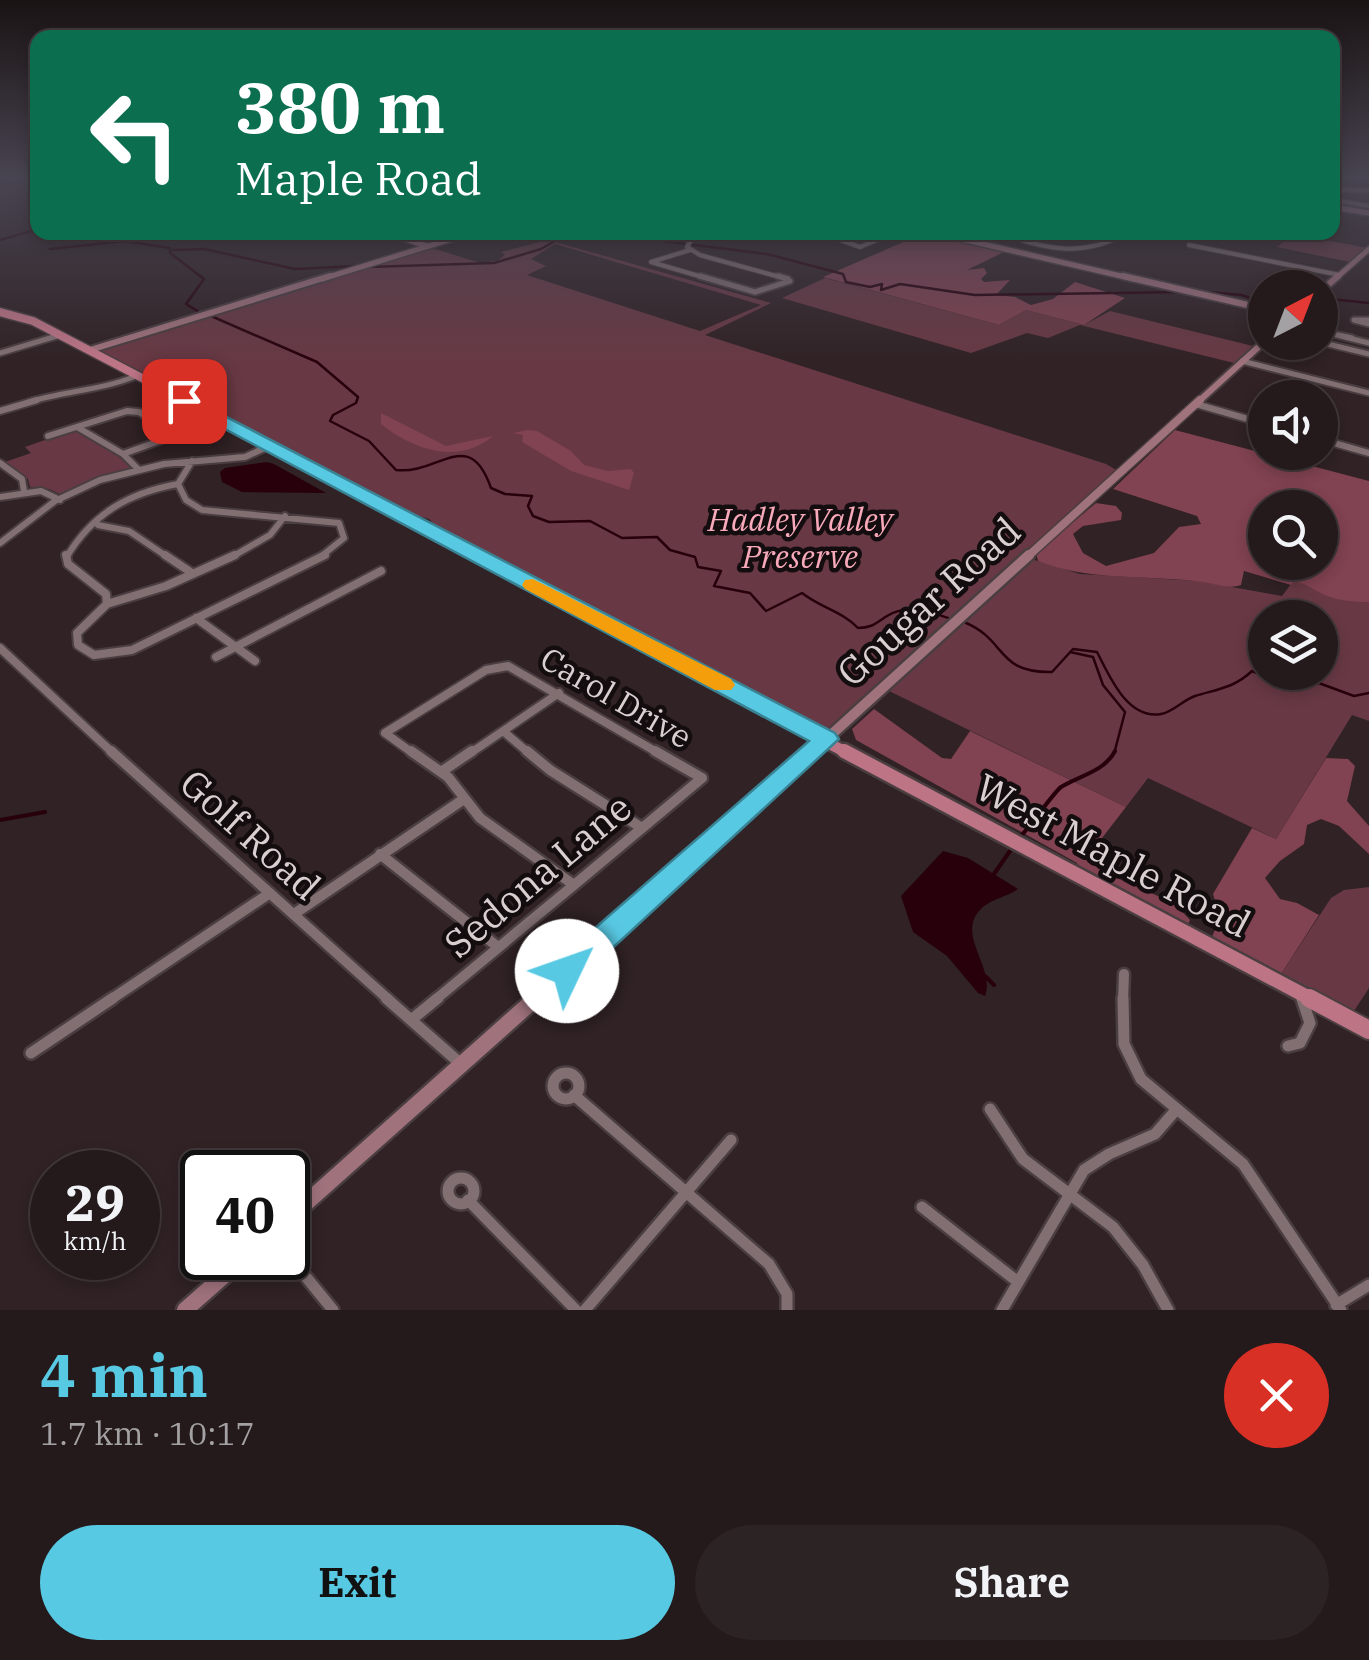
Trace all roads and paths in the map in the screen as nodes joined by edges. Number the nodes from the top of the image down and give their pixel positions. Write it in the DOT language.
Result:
graph roads {
  1 [pos="408,240"];
  2 [pos="449,240"];
  3 [pos="698,240"];
  4 [pos="840,240"];
  5 [pos="878,240"];
  6 [pos="966,240"];
  7 [pos="1018,240"];
  8 [pos="1115,240"];
  9 [pos="1188,245"];
  10 [pos="689,246"];
  11 [pos="428,247"];
  12 [pos="1369,249"];
  13 [pos="1340,274"];
  14 [pos="1248,305"];
  15 [pos="0,312"];
  16 [pos="60,335"];
  17 [pos="1352,338"];
  18 [pos="1369,343"];
  19 [pos="1338,346"];
  20 [pos="90,350"];
  21 [pos="0,353"];
  22 [pos="1369,354"];
  23 [pos="1248,356"];
  24 [pos="1242,361"];
  25 [pos="136,376"];
  26 [pos="75,390"];
  27 [pos="1369,394"];
  28 [pos="1196,404"];
  29 [pos="0,411"];
  30 [pos="1248,419"];
  31 [pos="77,426"];
  32 [pos="48,436"];
  33 [pos="1338,444"];
  34 [pos="270,446"];
  35 [pos="1369,453"];
  36 [pos="122,454"];
  37 [pos="192,461"];
  38 [pos="0,463"];
  39 [pos="139,470"];
  40 [pos="178,484"];
  41 [pos="24,491"];
  42 [pos="357,492"];
  43 [pos="0,498"];
  44 [pos="344,499"];
  45 [pos="60,500"];
  46 [pos="285,516"];
  47 [pos="98,525"];
  48 [pos="0,543"];
  49 [pos="382,571"];
  50 [pos="192,572"];
  51 [pos="108,604"];
  52 [pos="196,618"];
  53 [pos="236,647"];
  54 [pos="0,648"];
  55 [pos="216,657"];
  56 [pos="254,661"];
  57 [pos="559,694"];
  58 [pos="502,731"];
  59 [pos="826,739"];
  60 [pos="442,772"];
  61 [pos="702,778"];
  62 [pos="464,799"];
  63 [pos="642,828"];
  64 [pos="380,854"];
  65 [pos="574,885"];
  66 [pos="270,893"];
  67 [pos="294,914"];
  68 [pos="498,947"];
  69 [pos="1124,974"];
  70 [pos="1298,992"];
  71 [pos="1342,1016"];
  72 [pos="411,1020"];
  73 [pos="1310,1023"];
  74 [pos="1369,1030"];
  75 [pos="1288,1046"];
  76 [pos="31,1053"];
  77 [pos="461,1064"];
  78 [pos="574,1095"];
  79 [pos="990,1109"];
  80 [pos="1176,1110"];
  81 [pos="730,1140"];
  82 [pos="688,1191"];
  83 [pos="1068,1193"];
  84 [pos="310,1199"];
  85 [pos="468,1200"];
  86 [pos="922,1208"];
  87 [pos="219,1280"];
  88 [pos="308,1280"];
  89 [pos="1018,1282"];
  90 [pos="1369,1285"];
  91 [pos="1338,1308"];
  92 [pos="185,1310"];
  93 [pos="333,1310"];
  94 [pos="576,1310"];
  95 [pos="585,1310"];
  96 [pos="787,1310"];
  97 [pos="1002,1310"];
  98 [pos="1168,1310"];
  1 -- 11 [label="street"];
  2 -- 11 [label="street"];
  3 -- 10 [label="street"];
  4 -- 5 [label="street"];
  6 -- 14 [label="street"];
  7 -- 8 [label="street"];
  9 -- 13 [label="street"];
  10 -- 10 [label="street"];
  11 -- 20 [label="street"];
  12 -- 13 [label="street"];
  15 -- 16 [label="main road, West Maple Road"];
  16 -- 20 [label="main road, West Maple Road"];
  16 -- 21 [label="street"];
  17 -- 18 [label="street"];
  19 -- 22 [label="street"];
  20 -- 25 [label="main road, West Maple Road"];
  23 -- 24 [label="street, Gougar Road"];
  24 -- 27 [label="street"];
  24 -- 28 [label="street, Gougar Road"];
  25 -- 26 [label="street"];
  25 -- 26 [label="street"];
  25 -- 34 [label="main road, West Maple Road"];
  26 -- 29 [label="street"];
  28 -- 30 [label="street"];
  28 -- 59 [label="street, Gougar Road"];
  31 -- 32 [label="street"];
  31 -- 36 [label="street"];
  31 -- 36 [label="street"];
  33 -- 35 [label="street"];
  34 -- 37 [label="street"];
  34 -- 42 [label="main road, West Maple Road"];
  36 -- 39 [label="street"];
  37 -- 39 [label="street"];
  37 -- 40 [label="street"];
  38 -- 41 [label="street"];
  39 -- 45 [label="street"];
  40 -- 46 [label="street"];
  40 -- 47 [label="street"];
  41 -- 43 [label="street"];
  41 -- 45 [label="street"];
  42 -- 44 [label="street"];
  42 -- 59 [label="main road, West Maple Road"];
  45 -- 48 [label="street"];
  46 -- 50 [label="street"];
  46 -- 52 [label="street"];
  47 -- 50 [label="street"];
  47 -- 51 [label="street"];
  49 -- 53 [label="street"];
  50 -- 51 [label="street"];
  51 -- 52 [label="street"];
  52 -- 53 [label="street"];
  53 -- 55 [label="street"];
  53 -- 56 [label="street"];
  54 -- 66 [label="street, Golf Road"];
  57 -- 58 [label="street"];
  57 -- 60 [label="street, Carol Drive"];
  57 -- 61 [label="street, Carol Drive"];
  58 -- 60 [label="street"];
  58 -- 63 [label="street"];
  59 -- 70 [label="main road, West Maple Road"];
  59 -- 77 [label="street, Gougar Road"];
  60 -- 62 [label="street"];
  61 -- 63 [label="street, Sedona Lane"];
  62 -- 64 [label="street"];
  62 -- 65 [label="street"];
  63 -- 65 [label="street, Sedona Lane"];
  64 -- 67 [label="street"];
  64 -- 68 [label="street"];
  65 -- 68 [label="street, Sedona Lane"];
  66 -- 67 [label="street, Golf Road"];
  66 -- 76 [label="street"];
  67 -- 72 [label="street, Golf Road"];
  68 -- 72 [label="street, Sedona Lane"];
  69 -- 80 [label="street"];
  70 -- 71 [label="main road, West Maple Road"];
  70 -- 73 [label="street"];
  71 -- 73 [label="street"];
  71 -- 74 [label="main road, West Maple Road"];
  72 -- 77 [label="street, Golf Road"];
  73 -- 75 [label="street"];
  77 -- 84 [label="street, Gougar Road"];
  78 -- 82 [label="street"];
  79 -- 83 [label="street"];
  80 -- 83 [label="street"];
  80 -- 91 [label="street"];
  81 -- 82 [label="street"];
  82 -- 95 [label="street"];
  82 -- 96 [label="street"];
  83 -- 89 [label="street"];
  83 -- 98 [label="street"];
  85 -- 94 [label="street"];
  86 -- 89 [label="street"];
  87 -- 92 [label="street"];
  88 -- 93 [label="street"];
  89 -- 97 [label="street"];
  90 -- 91 [label="street"];
}
